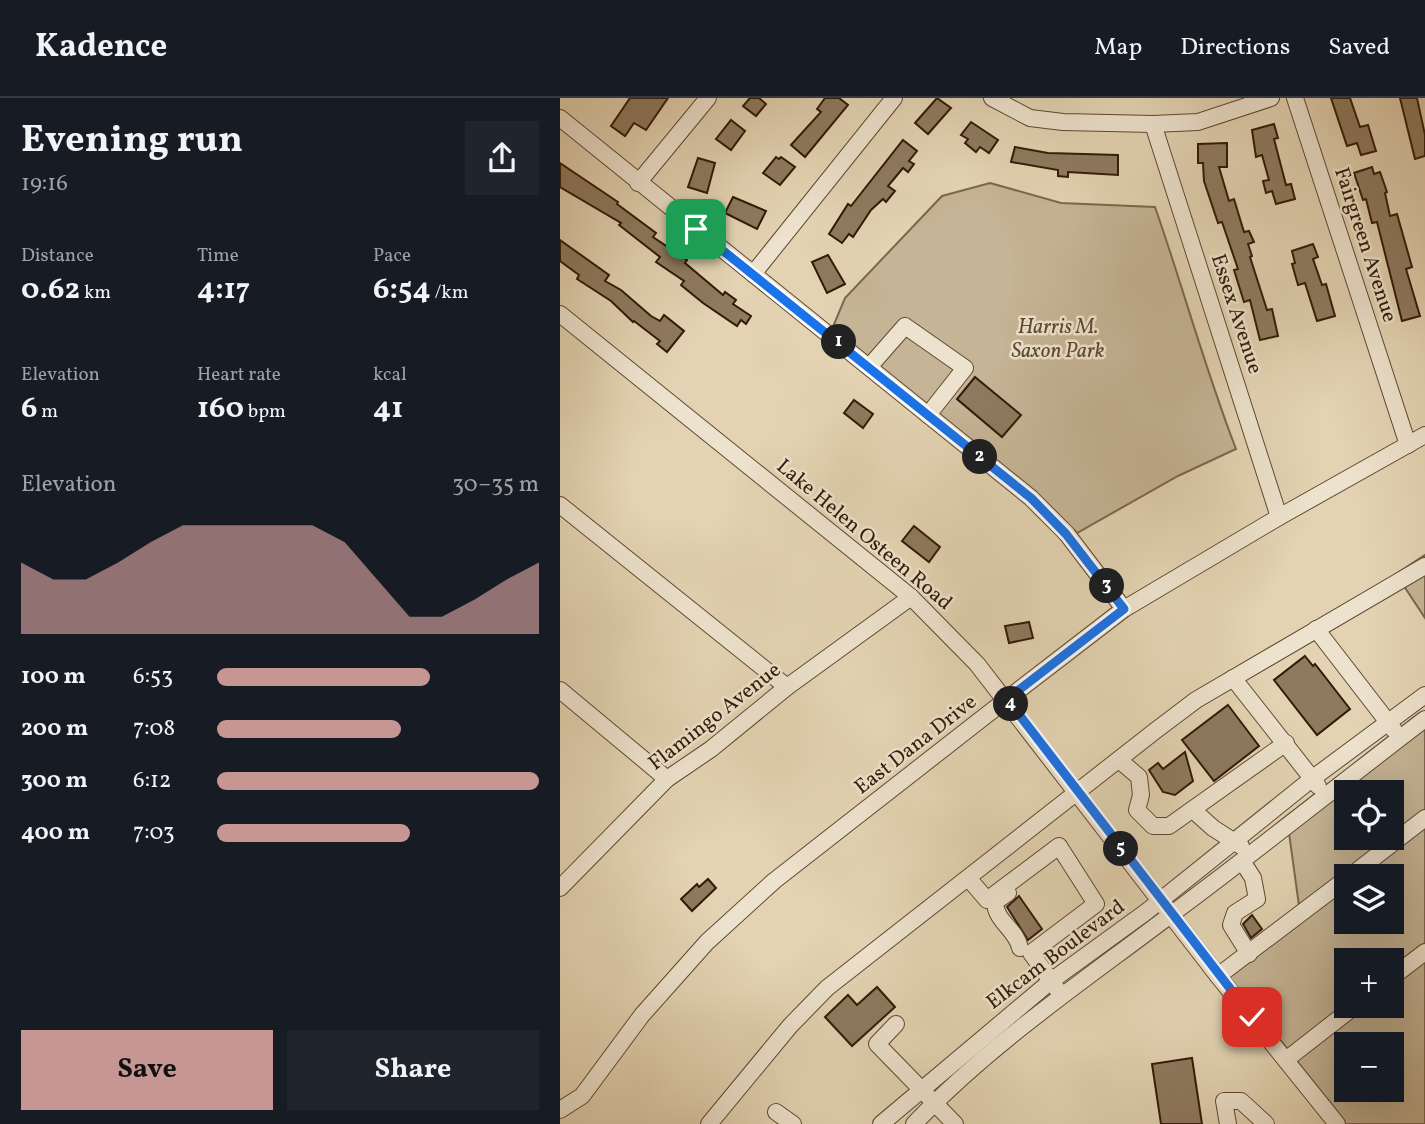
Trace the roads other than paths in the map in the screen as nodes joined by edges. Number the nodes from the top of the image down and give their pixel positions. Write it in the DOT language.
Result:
graph roads {
  1 [pos="708,98"];
  2 [pos="894,98"];
  3 [pos="992,98"];
  4 [pos="1271,98"];
  5 [pos="1296,98"];
  6 [pos="560,118"];
  7 [pos="1153,124"];
  8 [pos="638,183"];
  9 [pos="753,274"];
  10 [pos="560,314"];
  11 [pos="869,367"];
  12 [pos="928,415"];
  13 [pos="1425,435"];
  14 [pos="1408,445"];
  15 [pos="560,505"];
  16 [pos="1279,517"];
  17 [pos="1425,566"];
  18 [pos="911,597"];
  19 [pos="1124,609"];
  20 [pos="1317,629"];
  21 [pos="1233,678"];
  22 [pos="786,687"];
  23 [pos="560,690"];
  24 [pos="1425,695"];
  25 [pos="1007,699"];
  26 [pos="1425,719"];
  27 [pos="1388,723"];
  28 [pos="1400,738"];
  29 [pos="1286,743"];
  30 [pos="1119,760"];
  31 [pos="1312,778"];
  32 [pos="667,779"];
  33 [pos="1077,793"];
  34 [pos="1326,797"];
  35 [pos="1193,810"];
  36 [pos="1425,818"];
  37 [pos="1235,842"];
  38 [pos="1063,853"];
  39 [pos="1247,857"];
  40 [pos="1365,864"];
  41 [pos="969,879"];
  42 [pos="562,882"];
  43 [pos="1334,888"];
  44 [pos="987,900"];
  45 [pos="1160,900"];
  46 [pos="1172,915"];
  47 [pos="1026,950"];
  48 [pos="1425,952"];
  49 [pos="1249,954"];
  50 [pos="1404,968"];
  51 [pos="1218,976"];
  52 [pos="1051,981"];
  53 [pos="1062,995"];
  54 [pos="1340,1018"];
  55 [pos="896,1024"];
  56 [pos="1287,1059"];
  57 [pos="922,1088"];
  58 [pos="935,1102"];
  59 [pos="560,1110"];
  60 [pos="776,1112"];
  61 [pos="709,1124"];
  62 [pos="793,1124"];
  63 [pos="881,1124"];
  64 [pos="914,1124"];
  65 [pos="955,1124"];
  66 [pos="1228,1124"];
  67 [pos="1266,1124"];
  68 [pos="1337,1124"];
  1 -- 8 [label="street"];
  2 -- 9 [label="street"];
  3 -- 7 [label="street"];
  4 -- 7 [label="street"];
  5 -- 14 [label="street, Fairgreen Avenue"];
  6 -- 8 [label="street"];
  7 -- 16 [label="street, Essex Avenue"];
  8 -- 9 [label="street"];
  9 -- 11 [label="street"];
  10 -- 18 [label="street, Lake Helen Osteen Road"];
  11 -- 12 [label="street"];
  11 -- 12 [label="street"];
  12 -- 19 [label="street"];
  13 -- 14 [label="street, East Dana Drive"];
  14 -- 16 [label="street, East Dana Drive"];
  15 -- 22 [label="street"];
  16 -- 19 [label="street, East Dana Drive"];
  17 -- 20 [label="street"];
  18 -- 22 [label="street, Flamingo Avenue"];
  18 -- 25 [label="street, Lake Helen Osteen Road"];
  19 -- 25 [label="street, East Dana Drive"];
  20 -- 21 [label="street"];
  20 -- 27 [label="street"];
  21 -- 29 [label="street"];
  21 -- 30 [label="street"];
  22 -- 32 [label="street, Flamingo Avenue"];
  23 -- 32 [label="street"];
  24 -- 27 [label="street, Elkcam Boulevard"];
  25 -- 33 [label="street, Lake Helen Osteen Road"];
  25 -- 59 [label="street, East Dana Drive"];
  26 -- 28 [label="street, Elkcam Boulevard"];
  27 -- 28 [label="street"];
  27 -- 31 [label="street, Elkcam Boulevard"];
  28 -- 34 [label="street, Elkcam Boulevard"];
  29 -- 31 [label="street"];
  29 -- 35 [label="street"];
  30 -- 33 [label="street"];
  30 -- 35 [label="street"];
  31 -- 34 [label="street"];
  31 -- 37 [label="street, Elkcam Boulevard"];
  32 -- 42 [label="street, Flamingo Avenue"];
  33 -- 41 [label="street"];
  33 -- 45 [label="street, Lake Helen Osteen Road"];
  34 -- 39 [label="street, Elkcam Boulevard"];
  35 -- 37 [label="street"];
  36 -- 40 [label="street"];
  37 -- 39 [label="street"];
  37 -- 45 [label="street, Elkcam Boulevard"];
  38 -- 44 [label="street"];
  38 -- 47 [label="street"];
  38 -- 47 [label="street"];
  39 -- 46 [label="street, Elkcam Boulevard"];
  39 -- 49 [label="street"];
  41 -- 44 [label="street"];
  41 -- 61 [label="street"];
  43 -- 49 [label="street"];
  44 -- 47 [label="street"];
  45 -- 46 [label="street, Lake Helen Osteen Road"];
  45 -- 52 [label="street, Elkcam Boulevard"];
  46 -- 51 [label="street, Lake Helen Osteen Road"];
  46 -- 53 [label="street, Elkcam Boulevard"];
  47 -- 52 [label="street"];
  48 -- 50 [label="street"];
  49 -- 51 [label="street"];
  51 -- 56 [label="street, Lake Helen Osteen Road"];
  52 -- 53 [label="street"];
  52 -- 57 [label="street, Elkcam Boulevard"];
  53 -- 58 [label="street, Elkcam Boulevard"];
  54 -- 56 [label="street"];
  55 -- 57 [label="street"];
  56 -- 68 [label="street, Lake Helen Osteen Road"];
  57 -- 58 [label="street"];
  57 -- 63 [label="street, Elkcam Boulevard"];
  58 -- 64 [label="street, Elkcam Boulevard"];
  58 -- 65 [label="street"];
  60 -- 62 [label="street"];
  66 -- 67 [label="street"];
}
